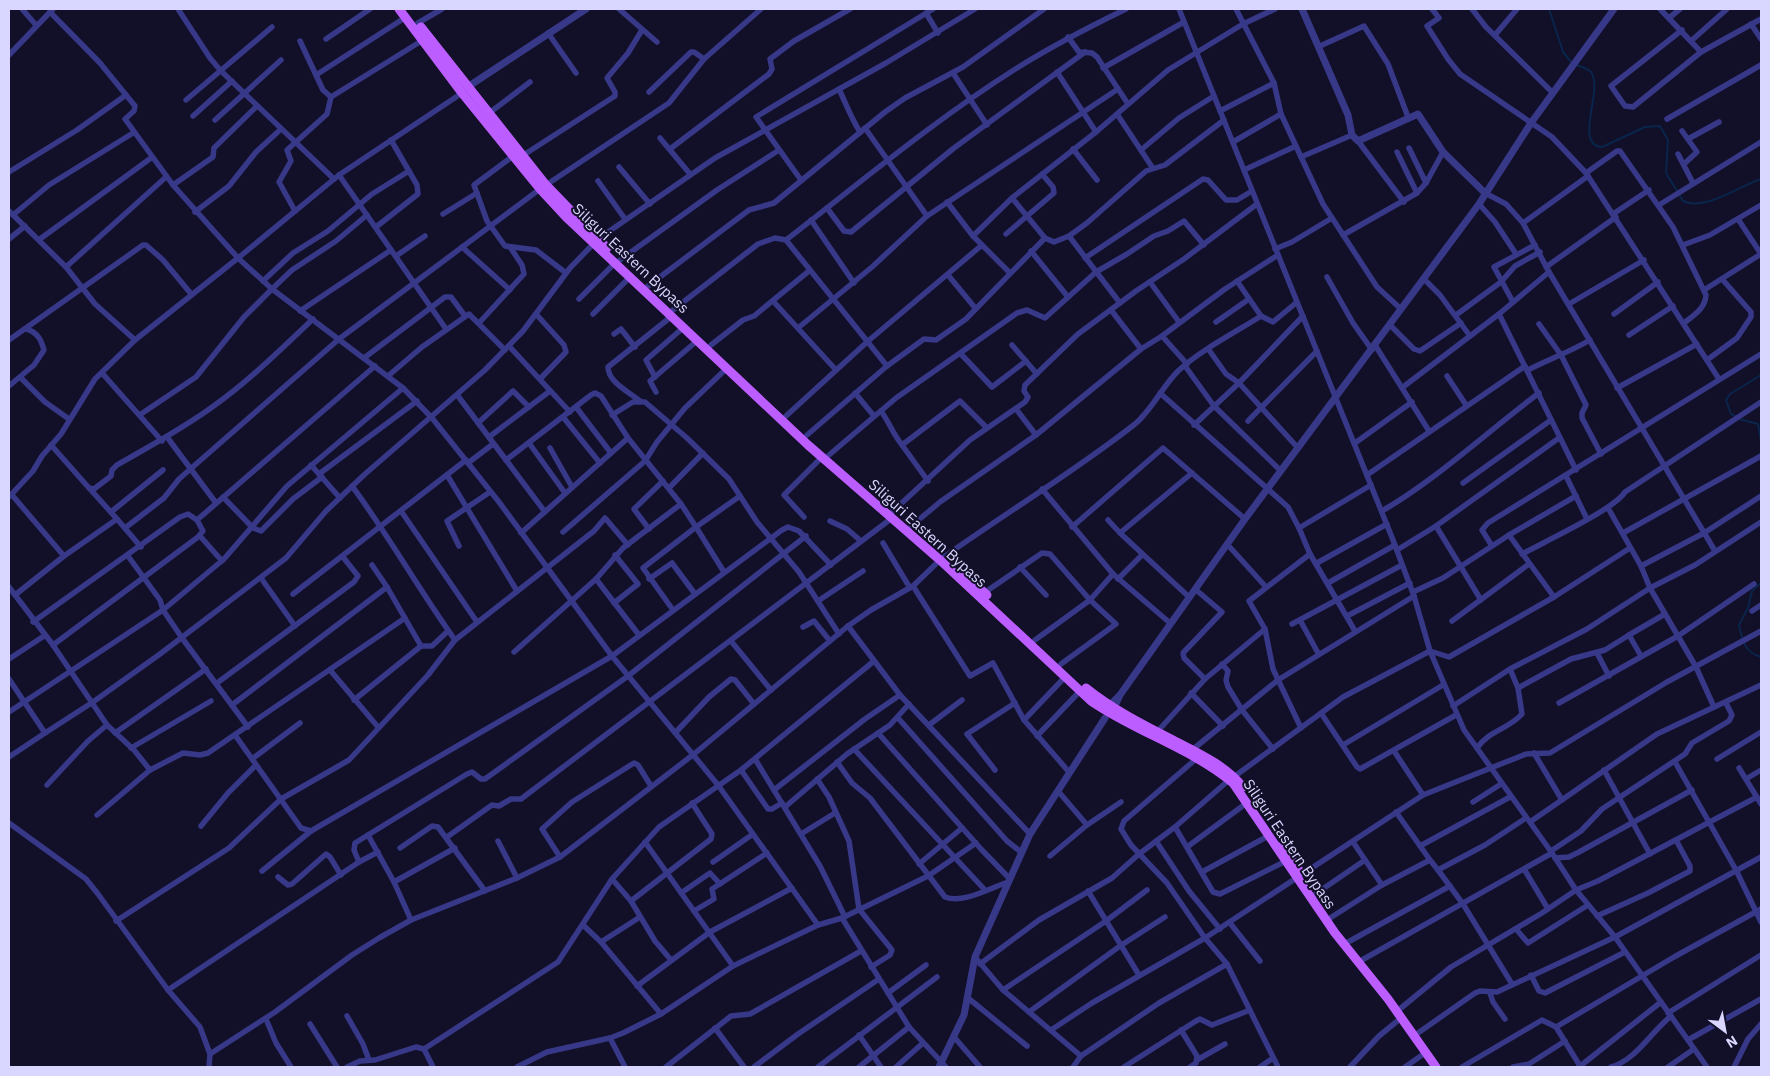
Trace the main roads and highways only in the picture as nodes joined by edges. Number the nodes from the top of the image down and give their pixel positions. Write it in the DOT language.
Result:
graph roads {
  1 [pos="400,9"];
  2 [pos="406,13"];
  3 [pos="464,91"];
  4 [pos="518,156"];
  5 [pos="617,261"];
  6 [pos="673,313"];
  7 [pos="825,456"];
  8 [pos="892,515"];
  9 [pos="942,559"];
  10 [pos="1109,711"];
  11 [pos="1194,755"];
  12 [pos="1232,778"];
  13 [pos="1299,876"];
  14 [pos="1436,1067"];
  15 [pos="1442,1067"];
  1 -- 2 [label="main road, Siliguri Eastern Bypass"];
  2 -- 3 [label="main road, Siliguri Eastern Bypass"];
  2 -- 3 [label="main road, Siliguri Eastern Bypass"];
  3 -- 4 [label="main road, Siliguri Eastern Bypass"];
  3 -- 4 [label="main road, Siliguri Eastern Bypass"];
  4 -- 5 [label="main road, Siliguri Eastern Bypass"];
  5 -- 6 [label="main road, Siliguri Eastern Bypass"];
  5 -- 6 [label="main road, Siliguri Eastern Bypass"];
  6 -- 7 [label="main road, Siliguri Eastern Bypass"];
  6 -- 7 [label="main road, Siliguri Eastern Bypass"];
  7 -- 8 [label="main road, Siliguri Eastern Bypass"];
  8 -- 9 [label="main road, Siliguri Eastern Bypass"];
  8 -- 9 [label="main road, Siliguri Eastern Bypass"];
  9 -- 10 [label="main road, Siliguri Eastern Bypass"];
  9 -- 10 [label="main road, Siliguri Eastern Bypass"];
  10 -- 11 [label="main road, Siliguri Eastern Bypass"];
  10 -- 11 [label="main road, Siliguri Eastern Bypass"];
  11 -- 12 [label="main road, Siliguri Eastern Bypass"];
  12 -- 13 [label="main road, Siliguri Eastern Bypass"];
  12 -- 13 [label="main road, Siliguri Eastern Bypass"];
  13 -- 14 [label="main road, Siliguri Eastern Bypass"];
  13 -- 15 [label="main road, Siliguri Eastern Bypass"];
}
